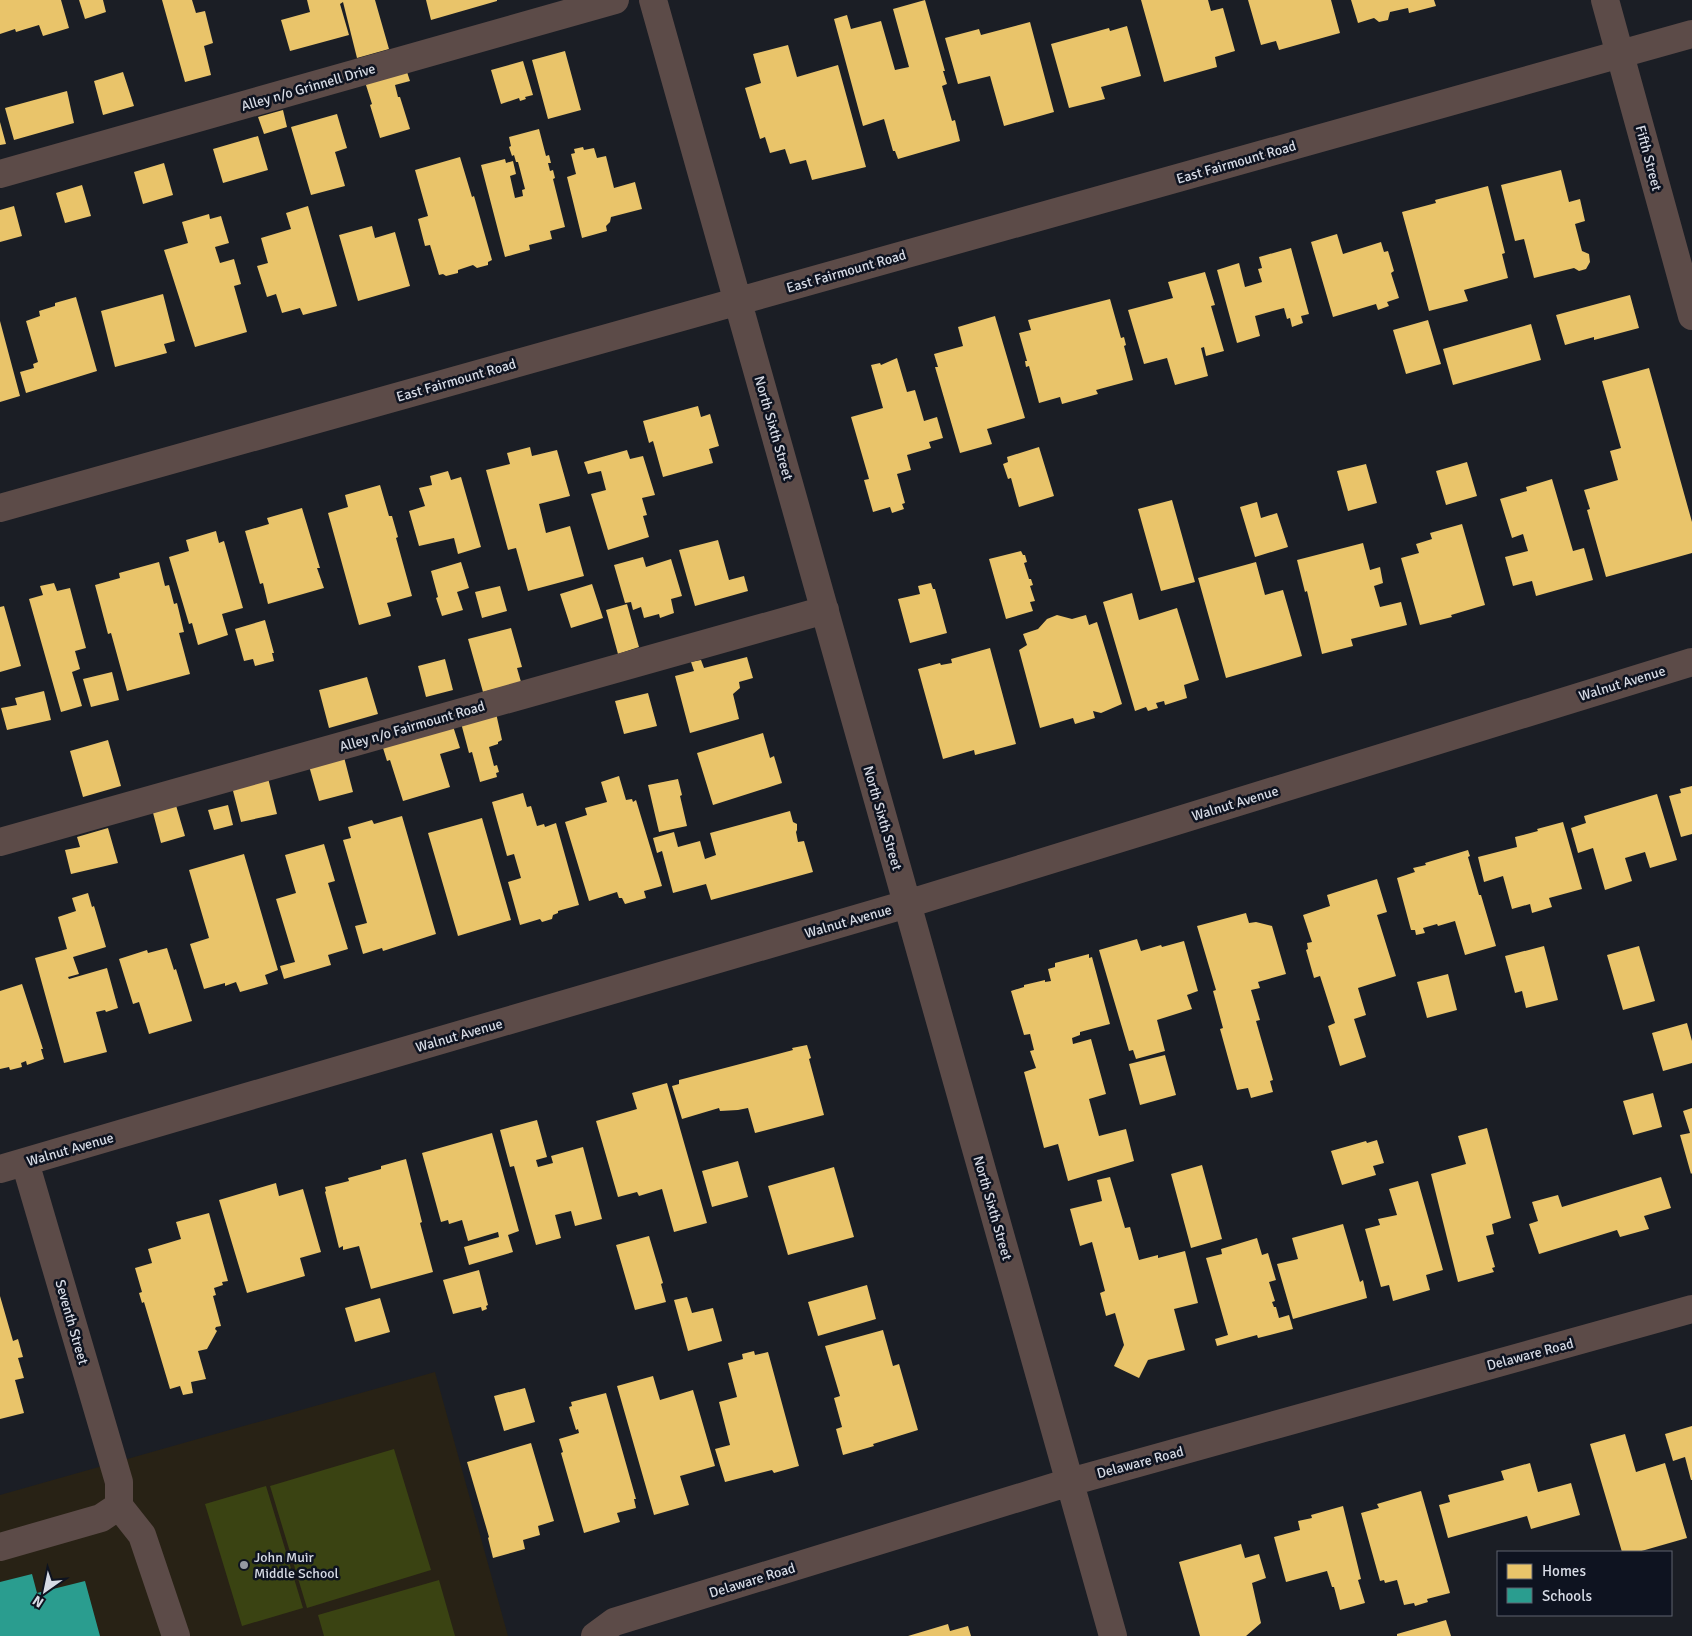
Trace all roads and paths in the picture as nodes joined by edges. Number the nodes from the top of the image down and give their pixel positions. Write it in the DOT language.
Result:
graph roads {
  1 [pos="615,0"];
  2 [pos="652,0"];
  3 [pos="1605,0"];
  4 [pos="1692,34"];
  5 [pos="1621,54"];
  6 [pos="0,174"];
  7 [pos="738,301"];
  8 [pos="1692,316"];
  9 [pos="0,508"];
  10 [pos="825,610"];
  11 [pos="1692,662"];
  12 [pos="0,842"];
  13 [pos="907,904"];
  14 [pos="12,1166"];
  15 [pos="1692,1309"];
  16 [pos="1070,1482"];
  17 [pos="119,1494"];
  18 [pos="0,1547"];
  19 [pos="176,1636"];
  20 [pos="595,1636"];
  21 [pos="1113,1636"];
  1 -- 6 [label="street, Alley n/o Grinnell Drive"];
  2 -- 7 [label="street, North Sixth Street"];
  3 -- 5 [label="street, Fifth Street"];
  4 -- 5 [label="street, East Fairmount Road"];
  5 -- 7 [label="street, East Fairmount Road"];
  5 -- 8 [label="street, Fifth Street"];
  7 -- 9 [label="street, East Fairmount Road"];
  7 -- 10 [label="street, North Sixth Street"];
  10 -- 12 [label="street, Alley n/o Fairmount Road"];
  10 -- 13 [label="street, North Sixth Street"];
  11 -- 13 [label="street, Walnut Avenue"];
  13 -- 14 [label="street, Walnut Avenue"];
  13 -- 16 [label="street, North Sixth Street"];
  14 -- 17 [label="street, Seventh Street"];
  15 -- 16 [label="street, Delaware Road"];
  16 -- 20 [label="street, Delaware Road"];
  16 -- 21 [label="street, North Sixth Street"];
  17 -- 18 [label="street"];
  17 -- 19 [label="street"];
}
